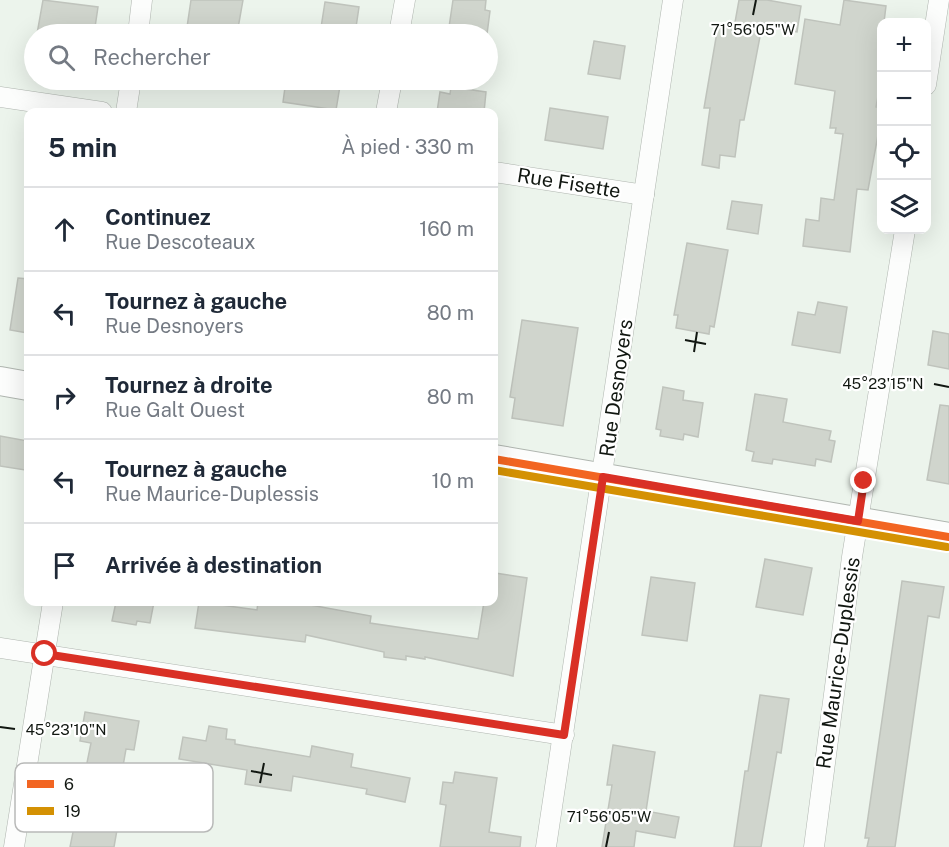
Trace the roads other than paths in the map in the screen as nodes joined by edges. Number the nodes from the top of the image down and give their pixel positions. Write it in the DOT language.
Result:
graph roads {
  1 [pos="142,0"];
  2 [pos="405,0"];
  3 [pos="673,0"];
  4 [pos="939,0"];
  5 [pos="139,24"];
  6 [pos="401,24"];
  7 [pos="929,72"];
  8 [pos="129,90"];
  9 [pos="390,90"];
  10 [pos="0,97"];
  11 [pos="75,108"];
  12 [pos="127,108"];
  13 [pos="387,108"];
  14 [pos="498,173"];
  15 [pos="644,195"];
  16 [pos="904,234"];
  17 [pos="0,381"];
  18 [pos="24,385"];
  19 [pos="498,460"];
  20 [pos="603,477"];
  21 [pos="858,521"];
  22 [pos="949,537"];
  23 [pos="52,606"];
  24 [pos="0,648"];
  25 [pos="45,654"];
  26 [pos="564,735"];
  27 [pos="27,763"];
  28 [pos="16,832"];
  29 [pos="14,847"];
  30 [pos="546,847"];
  31 [pos="814,847"];
  1 -- 5 [label="street"];
  2 -- 6 [label="street"];
  3 -- 15 [label="street, Rue Desnoyers"];
  4 -- 7 [label="street"];
  8 -- 12 [label="street"];
  9 -- 13 [label="street"];
  10 -- 11 [label="street"];
  14 -- 15 [label="street, Rue Fisette"];
  15 -- 20 [label="street, Rue Desnoyers"];
  16 -- 21 [label="street, Rue Maurice-Duplessis"];
  17 -- 18 [label="street"];
  19 -- 20 [label="street"];
  20 -- 21 [label="street"];
  20 -- 26 [label="street, Rue Desnoyers"];
  21 -- 22 [label="street"];
  21 -- 31 [label="street, Rue Maurice-Duplessis"];
  23 -- 25 [label="street"];
  24 -- 25 [label="street"];
  25 -- 26 [label="street"];
  25 -- 27 [label="street"];
  26 -- 30 [label="street, Rue Desnoyers"];
  28 -- 29 [label="street"];
}
